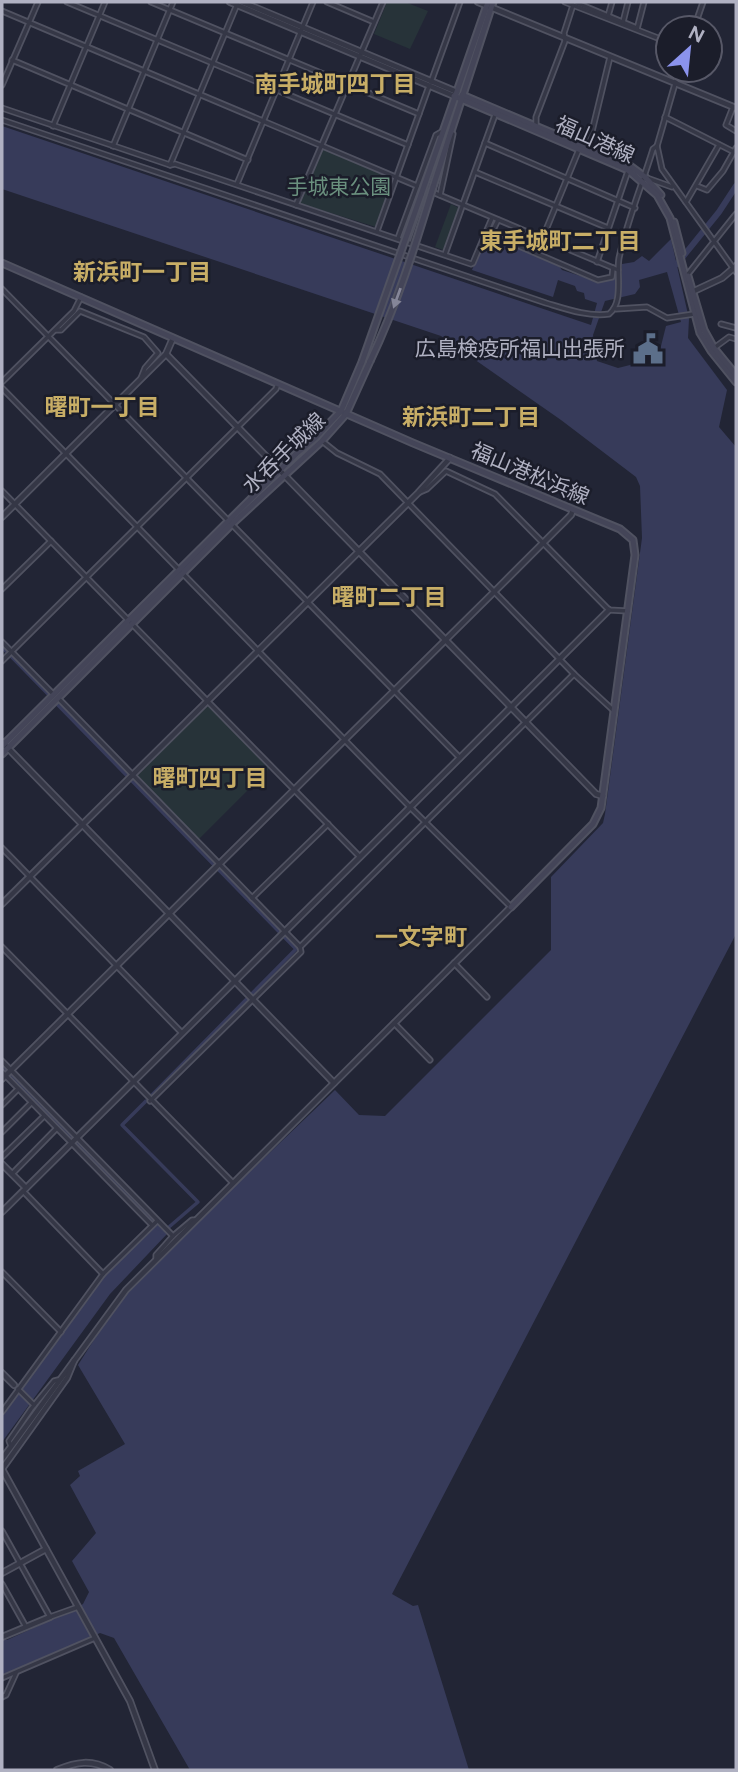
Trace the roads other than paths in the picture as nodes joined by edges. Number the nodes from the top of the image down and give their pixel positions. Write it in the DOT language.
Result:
graph roads {
  1 [pos="38,2"];
  2 [pos="67,2"];
  3 [pos="105,2"];
  4 [pos="151,2"];
  5 [pos="173,2"];
  6 [pos="230,2"];
  7 [pos="313,2"];
  8 [pos="327,2"];
  9 [pos="383,2"];
  10 [pos="460,2"];
  11 [pos="478,2"];
  12 [pos="565,2"];
  13 [pos="595,2"];
  14 [pos="612,2"];
  15 [pos="628,2"];
  16 [pos="644,2"];
  17 [pos="239,3"];
  18 [pos="490,4"];
  19 [pos="576,4"];
  20 [pos="592,9"];
  21 [pos="170,10"];
  22 [pos="2,11"];
  23 [pos="99,16"];
  24 [pos="607,16"];
  25 [pos="29,22"];
  26 [pos="374,22"];
  27 [pos="623,22"];
  28 [pos="637,29"];
  29 [pos="302,30"];
  30 [pos="225,33"];
  31 [pos="654,36"];
  32 [pos="564,37"];
  33 [pos="158,39"];
  34 [pos="86,47"];
  35 [pos="360,54"];
  36 [pos="611,57"];
  37 [pos="289,59"];
  38 [pos="12,60"];
  39 [pos="212,63"];
  40 [pos="145,71"];
  41 [pos="654,74"];
  42 [pos="348,84"];
  43 [pos="430,84"];
  44 [pos="674,84"];
  45 [pos="680,84"];
  46 [pos="2,85"];
  47 [pos="69,85"];
  48 [pos="277,90"];
  49 [pos="199,94"];
  50 [pos="458,96"];
  51 [pos="2,108"];
  52 [pos="735,108"];
  53 [pos="129,109"];
  54 [pos="497,112"];
  55 [pos="335,114"];
  56 [pos="419,114"];
  57 [pos="665,117"];
  58 [pos="2,120"];
  59 [pos="263,122"];
  60 [pos="452,125"];
  61 [pos="52,126"];
  62 [pos="536,126"];
  63 [pos="443,131"];
  64 [pos="736,131"];
  65 [pos="183,132"];
  66 [pos="485,144"];
  67 [pos="322,145"];
  68 [pos="408,145"];
  69 [pos="719,145"];
  70 [pos="113,146"];
  71 [pos="657,146"];
  72 [pos="580,147"];
  73 [pos="588,148"];
  74 [pos="735,150"];
  75 [pos="247,160"];
  76 [pos="170,165"];
  77 [pos="629,168"];
  78 [pos="475,172"];
  79 [pos="396,177"];
  80 [pos="568,178"];
  81 [pos="644,179"];
  82 [pos="237,184"];
  83 [pos="417,186"];
  84 [pos="697,186"];
  85 [pos="674,187"];
  86 [pos="440,195"];
  87 [pos="618,201"];
  88 [pos="686,202"];
  89 [pos="296,205"];
  90 [pos="463,205"];
  91 [pos="555,206"];
  92 [pos="635,208"];
  93 [pos="736,215"];
  94 [pos="492,218"];
  95 [pos="498,220"];
  96 [pos="608,228"];
  97 [pos="377,231"];
  98 [pos="543,238"];
  99 [pos="398,239"];
  100 [pos="714,242"];
  101 [pos="412,243"];
  102 [pos="445,254"];
  103 [pos="597,262"];
  104 [pos="2,263"];
  105 [pos="613,268"];
  106 [pos="735,269"];
  107 [pos="618,270"];
  108 [pos="686,273"];
  109 [pos="2,289"];
  110 [pos="691,293"];
  111 [pos="81,297"];
  112 [pos="615,309"];
  113 [pos="692,314"];
  114 [pos="721,324"];
  115 [pos="736,328"];
  116 [pos="56,330"];
  117 [pos="49,337"];
  118 [pos="173,338"];
  119 [pos="736,339"];
  120 [pos="714,348"];
  121 [pos="166,354"];
  122 [pos="736,375"];
  123 [pos="140,380"];
  124 [pos="736,382"];
  125 [pos="278,384"];
  126 [pos="2,385"];
  127 [pos="115,404"];
  128 [pos="344,412"];
  129 [pos="238,427"];
  130 [pos="322,441"];
  131 [pos="66,453"];
  132 [pos="450,457"];
  133 [pos="283,472"];
  134 [pos="187,479"];
  135 [pos="2,491"];
  136 [pos="418,493"];
  137 [pos="408,503"];
  138 [pos="15,504"];
  139 [pos="573,510"];
  140 [pos="2,517"];
  141 [pos="231,523"];
  142 [pos="138,527"];
  143 [pos="51,541"];
  144 [pos="543,542"];
  145 [pos="358,551"];
  146 [pos="181,571"];
  147 [pos="86,577"];
  148 [pos="2,589"];
  149 [pos="495,591"];
  150 [pos="308,601"];
  151 [pos="609,610"];
  152 [pos="628,611"];
  153 [pos="131,622"];
  154 [pos="446,640"];
  155 [pos="2,642"];
  156 [pos="11,651"];
  157 [pos="259,651"];
  158 [pos="560,659"];
  159 [pos="2,661"];
  160 [pos="574,674"];
  161 [pos="395,690"];
  162 [pos="56,696"];
  163 [pos="207,701"];
  164 [pos="511,707"];
  165 [pos="614,711"];
  166 [pos="526,722"];
  167 [pos="346,739"];
  168 [pos="4,745"];
  169 [pos="2,754"];
  170 [pos="460,758"];
  171 [pos="130,777"];
  172 [pos="294,791"];
  173 [pos="603,796"];
  174 [pos="411,807"];
  175 [pos="426,822"];
  176 [pos="83,824"];
  177 [pos="327,824"];
  178 [pos="2,848"];
  179 [pos="360,857"];
  180 [pos="217,866"];
  181 [pos="30,876"];
  182 [pos="252,898"];
  183 [pos="2,904"];
  184 [pos="511,906"];
  185 [pos="169,913"];
  186 [pos="282,933"];
  187 [pos="2,947"];
  188 [pos="300,947"];
  189 [pos="454,963"];
  190 [pos="117,965"];
  191 [pos="235,981"];
  192 [pos="487,997"];
  193 [pos="252,999"];
  194 [pos="68,1014"];
  195 [pos="394,1023"];
  196 [pos="182,1033"];
  197 [pos="430,1060"];
  198 [pos="2,1061"];
  199 [pos="6,1073"];
  200 [pos="132,1082"];
  201 [pos="334,1083"];
  202 [pos="18,1089"];
  203 [pos="150,1101"];
  204 [pos="31,1102"];
  205 [pos="2,1105"];
  206 [pos="44,1116"];
  207 [pos="56,1129"];
  208 [pos="2,1132"];
  209 [pos="74,1140"];
  210 [pos="2,1157"];
  211 [pos="2,1164"];
  212 [pos="12,1174"];
  213 [pos="233,1183"];
  214 [pos="24,1190"];
  215 [pos="2,1212"];
  216 [pos="196,1220"];
  217 [pos="155,1223"];
  218 [pos="171,1234"];
  219 [pos="156,1259"];
  220 [pos="2,1272"];
  221 [pos="103,1274"];
  222 [pos="61,1332"];
  223 [pos="78,1354"];
  224 [pos="2,1373"];
  225 [pos="58,1380"];
  226 [pos="17,1388"];
  227 [pos="33,1404"];
  228 [pos="2,1412"];
  229 [pos="11,1446"];
  230 [pos="2,1459"];
  231 [pos="2,1469"];
  232 [pos="2,1531"];
  233 [pos="46,1549"];
  234 [pos="20,1564"];
  235 [pos="2,1573"];
  236 [pos="2,1584"];
  237 [pos="78,1607"];
  238 [pos="50,1617"];
  239 [pos="26,1628"];
  240 [pos="2,1637"];
  241 [pos="95,1637"];
  242 [pos="16,1673"];
  243 [pos="2,1678"];
  244 [pos="2,1697"];
  245 [pos="57,1770"];
  246 [pos="110,1770"];
  247 [pos="155,1770"];
  1 -- 25 [label="street"];
  2 -- 23 [label="street"];
  3 -- 23 [label="street"];
  4 -- 21 [label="street"];
  5 -- 21 [label="street"];
  6 -- 17 [label="street"];
  7 -- 29 [label="street"];
  8 -- 26 [label="street"];
  9 -- 26 [label="street"];
  10 -- 43 [label="street"];
  11 -- 18 [label="street"];
  12 -- 19 [label="street"];
  13 -- 20 [label="street"];
  14 -- 24 [label="street"];
  15 -- 27 [label="street"];
  16 -- 28 [label="street"];
  17 -- 29 [label="street"];
  17 -- 30 [label="street"];
  18 -- 32 [label="street"];
  18 -- 50 [label="main road"];
  19 -- 20 [label="street"];
  19 -- 28 [label="street"];
  19 -- 32 [label="street"];
  20 -- 24 [label="street"];
  21 -- 30 [label="street"];
  21 -- 33 [label="street"];
  22 -- 25 [label="street"];
  23 -- 33 [label="street"];
  23 -- 34 [label="street"];
  24 -- 27 [label="street"];
  25 -- 34 [label="street"];
  25 -- 38 [label="street"];
  26 -- 35 [label="street"];
  27 -- 28 [label="street"];
  28 -- 31 [label="street"];
  29 -- 35 [label="street"];
  29 -- 37 [label="street"];
  30 -- 37 [label="street"];
  30 -- 39 [label="street"];
  32 -- 36 [label="street"];
  32 -- 62 [label="street"];
  33 -- 39 [label="street"];
  33 -- 40 [label="street"];
  34 -- 40 [label="street"];
  34 -- 47 [label="street"];
  35 -- 42 [label="street"];
  35 -- 43 [label="street"];
  36 -- 41 [label="street"];
  36 -- 73 [label="street"];
  37 -- 42 [label="street"];
  37 -- 48 [label="street"];
  38 -- 46 [label="street"];
  38 -- 47 [label="street"];
  39 -- 48 [label="street"];
  39 -- 49 [label="street"];
  40 -- 49 [label="street"];
  40 -- 53 [label="street"];
  42 -- 55 [label="street"];
  42 -- 56 [label="street"];
  43 -- 50 [label="street"];
  43 -- 56 [label="street"];
  44 -- 57 [label="street"];
  45 -- 52 [label="street"];
  47 -- 53 [label="street"];
  47 -- 61 [label="street"];
  48 -- 55 [label="street"];
  48 -- 59 [label="street"];
  49 -- 59 [label="street"];
  49 -- 65 [label="street"];
  50 -- 54 [label="main road, 福山港線"];
  50 -- 60 [label="main road, 水呑手城線"];
  50 -- 63 [label="main road, 水呑手城線"];
  51 -- 61 [label="street"];
  52 -- 64 [label="street"];
  53 -- 65 [label="street"];
  53 -- 70 [label="street"];
  54 -- 62 [label="main road, 福山港線"];
  54 -- 66 [label="street"];
  54 -- 72 [label="main road, 福山港線"];
  55 -- 67 [label="street"];
  55 -- 68 [label="street"];
  56 -- 68 [label="street"];
  57 -- 69 [label="street"];
  57 -- 71 [label="street"];
  58 -- 112 [label="street"];
  59 -- 67 [label="street"];
  59 -- 75 [label="street"];
  60 -- 86 [label="street"];
  60 -- 128 [label="main road, 水呑手城線, one-way, bridge"];
  61 -- 70 [label="street"];
  62 -- 72 [label="main road, 福山港線"];
  63 -- 83 [label="street"];
  63 -- 128 [label="main road, 水呑手城線, bridge"];
  65 -- 75 [label="street"];
  65 -- 76 [label="street"];
  66 -- 78 [label="street"];
  66 -- 80 [label="street"];
  67 -- 79 [label="street"];
  67 -- 89 [label="street"];
  68 -- 79 [label="street"];
  69 -- 74 [label="street"];
  69 -- 84 [label="street"];
  70 -- 76 [label="street"];
  71 -- 81 [label="street"];
  71 -- 85 [label="street"];
  72 -- 73 [label="main road, 福山港線"];
  72 -- 77 [label="main road, 福山港線"];
  72 -- 80 [label="street"];
  73 -- 77 [label="main road, 福山港線"];
  74 -- 84 [label="street"];
  75 -- 82 [label="street"];
  76 -- 82 [label="street"];
  77 -- 81 [label="main road, 福山港線"];
  77 -- 87 [label="street"];
  78 -- 90 [label="street"];
  78 -- 91 [label="street"];
  79 -- 83 [label="street"];
  79 -- 97 [label="street"];
  80 -- 87 [label="street"];
  80 -- 91 [label="street"];
  81 -- 85 [label="street"];
  81 -- 92 [label="street"];
  81 -- 108 [label="main road, 福山港線"];
  82 -- 89 [label="street"];
  83 -- 99 [label="street"];
  84 -- 88 [label="street"];
  85 -- 88 [label="street"];
  86 -- 90 [label="street"];
  86 -- 101 [label="street"];
  87 -- 92 [label="street"];
  87 -- 96 [label="street"];
  88 -- 100 [label="street"];
  89 -- 97 [label="street"];
  90 -- 94 [label="street"];
  90 -- 102 [label="street"];
  91 -- 96 [label="street"];
  91 -- 98 [label="street"];
  92 -- 107 [label="street"];
  93 -- 100 [label="street"];
  94 -- 95 [label="street"];
  94 -- 102 [label="street"];
  95 -- 98 [label="street"];
  95 -- 105 [label="street"];
  96 -- 103 [label="street"];
  97 -- 99 [label="street"];
  98 -- 103 [label="street"];
  99 -- 101 [label="street"];
  100 -- 106 [label="street"];
  100 -- 108 [label="street"];
  101 -- 102 [label="street"];
  103 -- 105 [label="street"];
  104 -- 111 [label="main road, 福山港松浜線"];
  105 -- 107 [label="street"];
  106 -- 110 [label="street"];
  107 -- 112 [label="street"];
  108 -- 110 [label="main road, 福山港線"];
  109 -- 117 [label="street"];
  110 -- 113 [label="main road, 福山港線"];
  110 -- 120 [label="main road, 福山港線"];
  111 -- 116 [label="street"];
  111 -- 118 [label="main road, 福山港松浜線"];
  112 -- 113 [label="street"];
  113 -- 124 [label="main road, 福山港線"];
  114 -- 115 [label="street"];
  116 -- 117 [label="street"];
  116 -- 123 [label="street"];
  117 -- 126 [label="street"];
  117 -- 127 [label="street"];
  118 -- 121 [label="street"];
  118 -- 125 [label="main road, 福山港松浜線"];
  119 -- 120 [label="street"];
  120 -- 122 [label="main road, 福山港線"];
  121 -- 123 [label="street"];
  121 -- 129 [label="street"];
  123 -- 127 [label="street"];
  125 -- 128 [label="main road, 福山港松浜線"];
  125 -- 129 [label="street"];
  126 -- 131 [label="street"];
  127 -- 131 [label="street"];
  127 -- 134 [label="street"];
  128 -- 130 [label="main road, 水呑手城線"];
  128 -- 132 [label="main road, 福山港松浜線"];
  128 -- 133 [label="main road, 水呑手城線"];
  129 -- 133 [label="street"];
  129 -- 134 [label="street"];
  130 -- 133 [label="main road, 水呑手城線"];
  130 -- 137 [label="street"];
  131 -- 138 [label="street"];
  131 -- 142 [label="street"];
  132 -- 136 [label="street"];
  132 -- 139 [label="main road, 福山港松浜線"];
  133 -- 141 [label="main road, 水呑手城線"];
  133 -- 145 [label="street"];
  134 -- 141 [label="street"];
  134 -- 142 [label="street"];
  135 -- 138 [label="street"];
  136 -- 137 [label="street"];
  136 -- 144 [label="street"];
  137 -- 145 [label="street"];
  137 -- 149 [label="street"];
  138 -- 140 [label="street"];
  138 -- 143 [label="street"];
  139 -- 144 [label="street"];
  139 -- 152 [label="main road, 福山港松浜線"];
  141 -- 146 [label="main road, 水呑手城線"];
  141 -- 150 [label="street"];
  142 -- 146 [label="street"];
  142 -- 147 [label="street"];
  143 -- 147 [label="street"];
  143 -- 148 [label="street"];
  144 -- 149 [label="street"];
  144 -- 151 [label="street"];
  145 -- 150 [label="street"];
  145 -- 154 [label="street"];
  146 -- 153 [label="main road, 水呑手城線"];
  146 -- 157 [label="street"];
  147 -- 153 [label="street"];
  147 -- 156 [label="street"];
  149 -- 154 [label="street"];
  149 -- 158 [label="street"];
  150 -- 157 [label="street"];
  150 -- 161 [label="street"];
  151 -- 152 [label="street"];
  151 -- 158 [label="street"];
  152 -- 165 [label="main road, 福山港松浜線"];
  153 -- 162 [label="main road, 水呑手城線"];
  153 -- 163 [label="street"];
  154 -- 161 [label="street"];
  154 -- 164 [label="street"];
  155 -- 156 [label="street"];
  156 -- 159 [label="street"];
  156 -- 162 [label="street"];
  157 -- 163 [label="street"];
  157 -- 167 [label="street"];
  158 -- 160 [label="street"];
  158 -- 164 [label="street"];
  160 -- 165 [label="street"];
  160 -- 166 [label="street"];
  161 -- 167 [label="street"];
  161 -- 170 [label="street"];
  162 -- 168 [label="main road, 水呑手城線"];
  162 -- 171 [label="street"];
  163 -- 171 [label="street"];
  163 -- 172 [label="street"];
  164 -- 166 [label="street"];
  164 -- 170 [label="street"];
  165 -- 173 [label="main road, 福山港松浜線"];
  166 -- 173 [label="street"];
  166 -- 175 [label="street"];
  167 -- 172 [label="street"];
  167 -- 174 [label="street"];
  168 -- 169 [label="main road, 水呑手城線"];
  168 -- 176 [label="street"];
  170 -- 174 [label="street"];
  171 -- 176 [label="street"];
  171 -- 180 [label="street"];
  172 -- 177 [label="street"];
  172 -- 180 [label="street"];
  173 -- 184 [label="main road, 福山港松浜線"];
  174 -- 175 [label="street"];
  174 -- 179 [label="street"];
  175 -- 184 [label="street"];
  175 -- 188 [label="street"];
  176 -- 181 [label="street"];
  176 -- 185 [label="street"];
  177 -- 179 [label="street"];
  177 -- 182 [label="street"];
  178 -- 181 [label="street"];
  179 -- 186 [label="street"];
  180 -- 182 [label="street"];
  180 -- 185 [label="street"];
  181 -- 183 [label="street"];
  181 -- 190 [label="street"];
  182 -- 186 [label="street"];
  184 -- 189 [label="street"];
  185 -- 190 [label="street"];
  185 -- 191 [label="street"];
  186 -- 188 [label="street"];
  186 -- 191 [label="street"];
  187 -- 194 [label="street"];
  188 -- 193 [label="street"];
  189 -- 192 [label="street"];
  189 -- 195 [label="street"];
  190 -- 194 [label="street"];
  190 -- 196 [label="street"];
  191 -- 193 [label="street"];
  191 -- 196 [label="street"];
  193 -- 201 [label="street"];
  193 -- 203 [label="street"];
  194 -- 199 [label="street"];
  194 -- 200 [label="street"];
  195 -- 197 [label="street"];
  195 -- 201 [label="street"];
  196 -- 200 [label="street"];
  198 -- 199 [label="street"];
  199 -- 202 [label="street"];
  199 -- 209 [label="street"];
  200 -- 203 [label="street"];
  200 -- 209 [label="street"];
  201 -- 213 [label="street"];
  202 -- 204 [label="street"];
  202 -- 205 [label="street"];
  203 -- 213 [label="street"];
  204 -- 206 [label="street"];
  204 -- 208 [label="street"];
  206 -- 207 [label="street"];
  206 -- 210 [label="street"];
  207 -- 209 [label="street"];
  207 -- 212 [label="street"];
  209 -- 214 [label="street"];
  209 -- 217 [label="street"];
  209 -- 217 [label="street"];
  211 -- 212 [label="street"];
  212 -- 214 [label="street"];
  213 -- 216 [label="street"];
  214 -- 215 [label="street"];
  214 -- 221 [label="street"];
  216 -- 218 [label="street"];
  216 -- 219 [label="street"];
  217 -- 218 [label="street"];
  217 -- 221 [label="street"];
  218 -- 219 [label="street"];
  219 -- 223 [label="street"];
  220 -- 222 [label="street"];
  221 -- 222 [label="street"];
  222 -- 226 [label="street"];
  223 -- 225 [label="street"];
  223 -- 231 [label="street"];
  224 -- 226 [label="street"];
  225 -- 227 [label="street"];
  225 -- 229 [label="street"];
  226 -- 227 [label="street"];
  226 -- 228 [label="street"];
  227 -- 229 [label="street"];
  229 -- 230 [label="street"];
  231 -- 233 [label="street"];
  232 -- 234 [label="street"];
  233 -- 234 [label="street"];
  233 -- 237 [label="street"];
  234 -- 235 [label="street"];
  234 -- 238 [label="street"];
  236 -- 239 [label="street"];
  237 -- 238 [label="street"];
  237 -- 241 [label="street"];
  238 -- 239 [label="street"];
  239 -- 240 [label="street"];
  241 -- 242 [label="street"];
  241 -- 247 [label="street"];
  242 -- 243 [label="street"];
  242 -- 244 [label="street"];
  245 -- 246 [label="street"];
}
